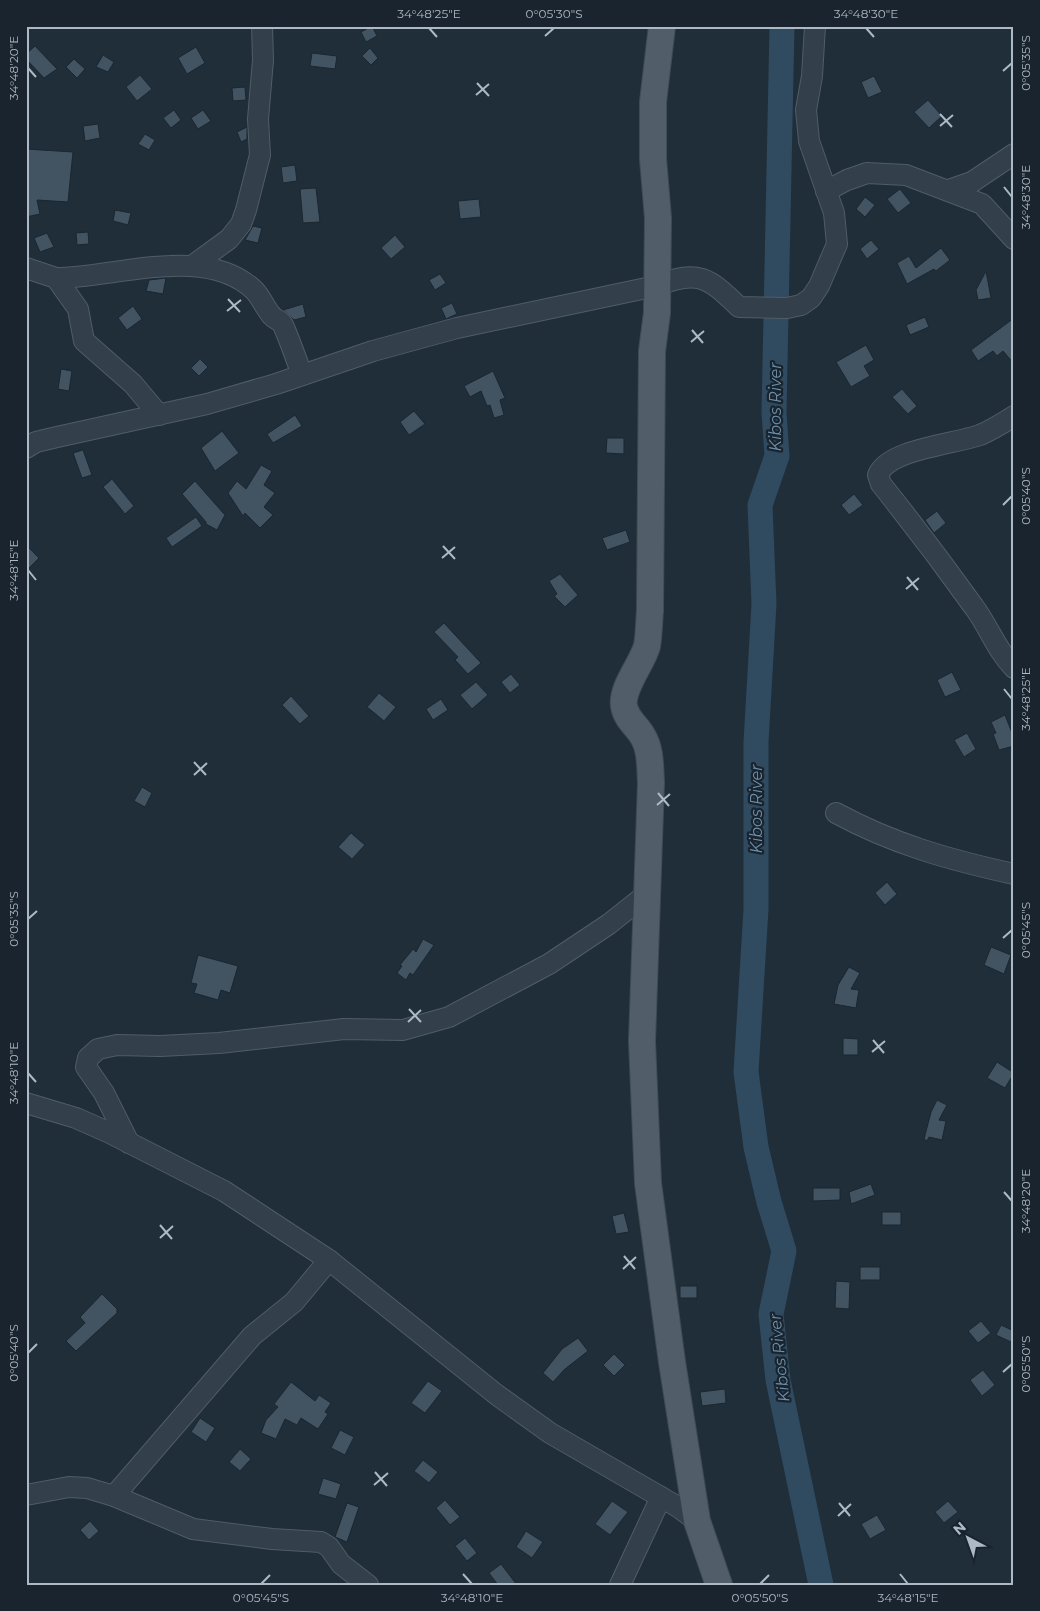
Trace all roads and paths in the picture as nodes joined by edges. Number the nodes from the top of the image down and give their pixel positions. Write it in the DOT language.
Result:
graph roads {
  1 [pos="262,26"];
  2 [pos="662,26"];
  3 [pos="815,26"];
  4 [pos="1014,154"];
  5 [pos="948,190"];
  6 [pos="826,191"];
  7 [pos="1014,239"];
  8 [pos="192,266"];
  9 [pos="26,268"];
  10 [pos="56,278"];
  11 [pos="656,286"];
  12 [pos="302,375"];
  13 [pos="160,415"];
  14 [pos="1014,416"];
  15 [pos="26,448"];
  16 [pos="1014,668"];
  17 [pos="836,813"];
  18 [pos="1014,874"];
  19 [pos="648,893"];
  20 [pos="26,1103"];
  21 [pos="129,1143"];
  22 [pos="329,1260"];
  23 [pos="26,1495"];
  24 [pos="114,1496"];
  25 [pos="661,1498"];
  26 [pos="697,1521"];
  27 [pos="368,1585"];
  28 [pos="620,1585"];
  29 [pos="719,1585"];
  1 -- 8 [label="street"];
  2 -- 11 [label="main road"];
  3 -- 6 [label="street"];
  4 -- 5 [label="street"];
  5 -- 6 [label="street"];
  5 -- 7 [label="street"];
  6 -- 11 [label="street"];
  8 -- 10 [label="street"];
  8 -- 12 [label="street"];
  9 -- 10 [label="street"];
  10 -- 13 [label="street"];
  11 -- 12 [label="street"];
  11 -- 19 [label="main road"];
  12 -- 13 [label="street"];
  13 -- 15 [label="street"];
  14 -- 16 [label="street"];
  17 -- 18 [label="street"];
  19 -- 21 [label="street"];
  19 -- 26 [label="main road"];
  20 -- 21 [label="street"];
  21 -- 22 [label="street"];
  22 -- 24 [label="street"];
  22 -- 25 [label="street"];
  23 -- 24 [label="street"];
  24 -- 27 [label="street"];
  25 -- 26 [label="street"];
  25 -- 28 [label="street"];
  26 -- 29 [label="main road"];
}
